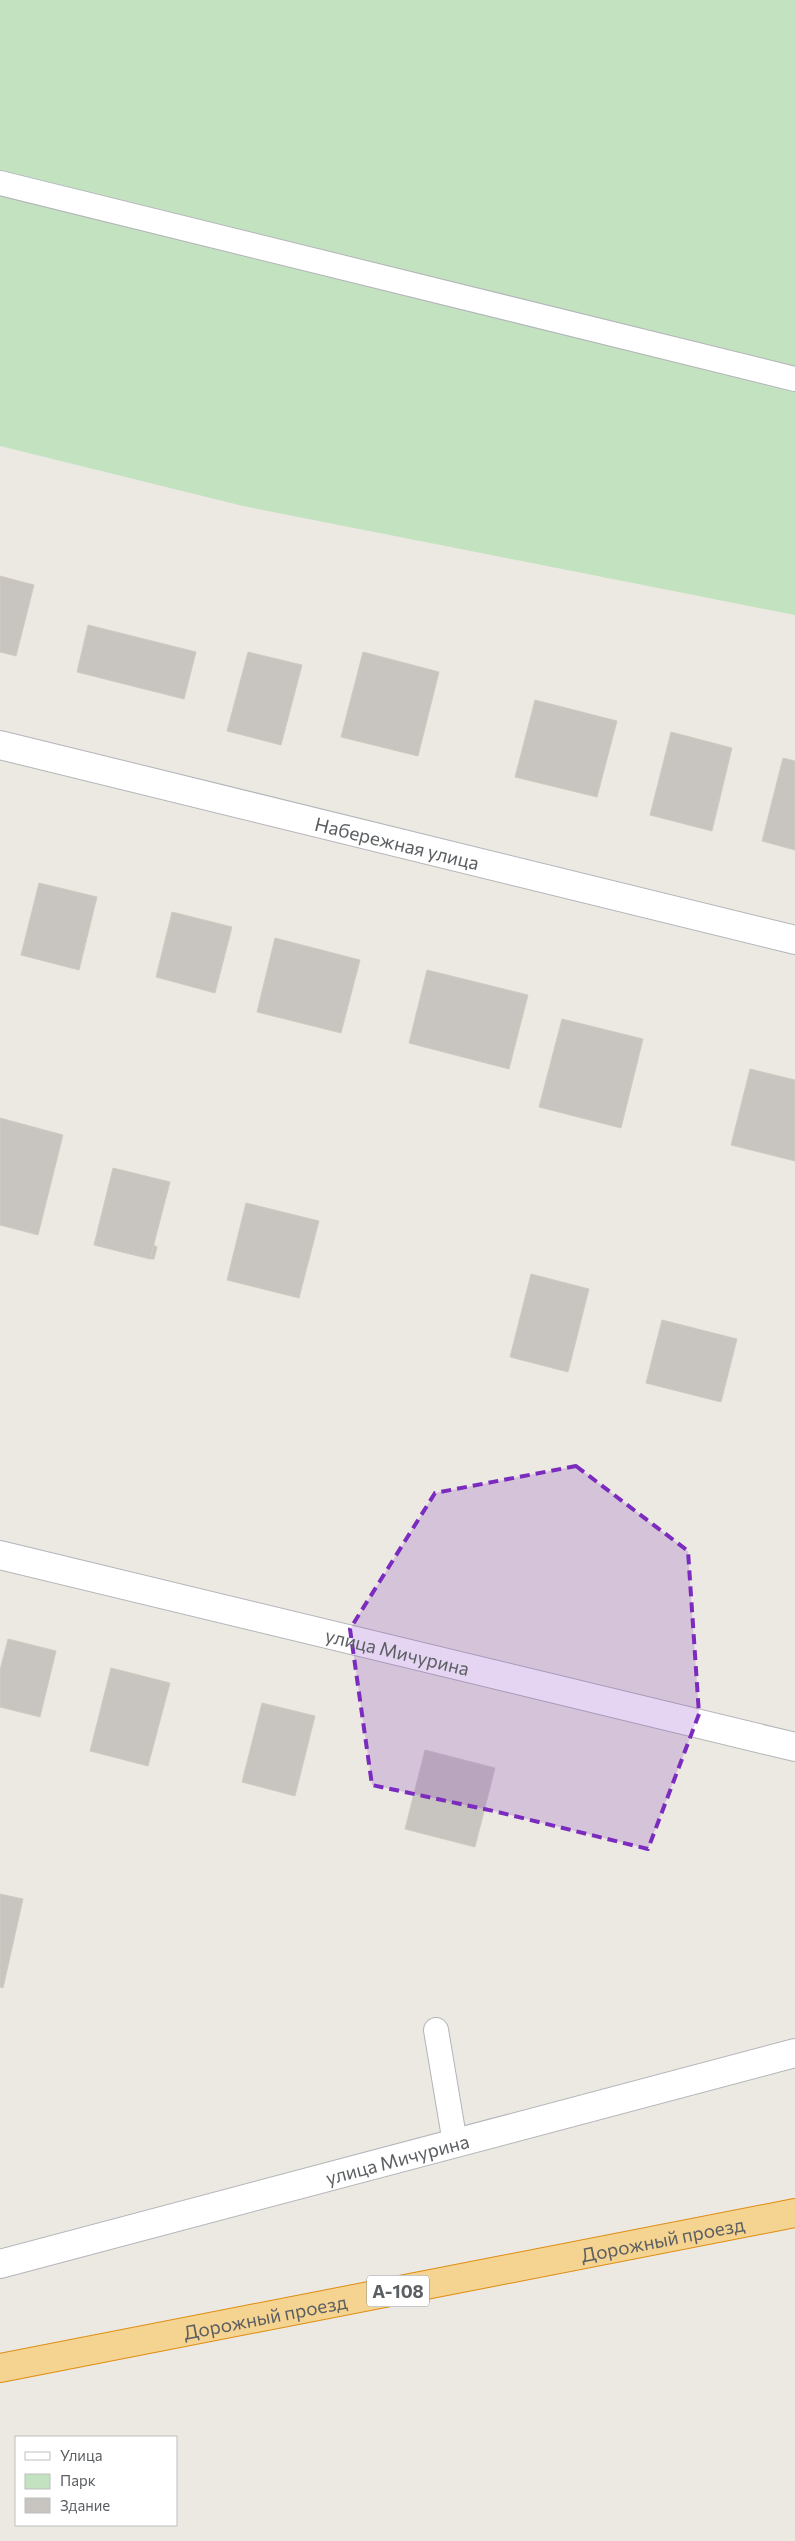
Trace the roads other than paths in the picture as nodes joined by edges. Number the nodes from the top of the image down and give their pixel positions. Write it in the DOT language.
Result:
graph roads {
  1 [pos="0,183"];
  2 [pos="795,379"];
  3 [pos="0,745"];
  4 [pos="795,940"];
  5 [pos="0,1556"];
  6 [pos="795,1746"];
  7 [pos="436,2030"];
  8 [pos="795,2053"];
  9 [pos="455,2143"];
  10 [pos="795,2213"];
  11 [pos="0,2264"];
  12 [pos="0,2368"];
  1 -- 2 [label="lane"];
  3 -- 4 [label="street, Набережная улица"];
  5 -- 6 [label="street, улица Мичурина"];
  7 -- 9 [label="lane"];
  8 -- 9 [label="street, улица Мичурина"];
  9 -- 11 [label="street, улица Мичурина"];
  10 -- 12 [label="highway, Дорожный проезд / А-108"];
}
